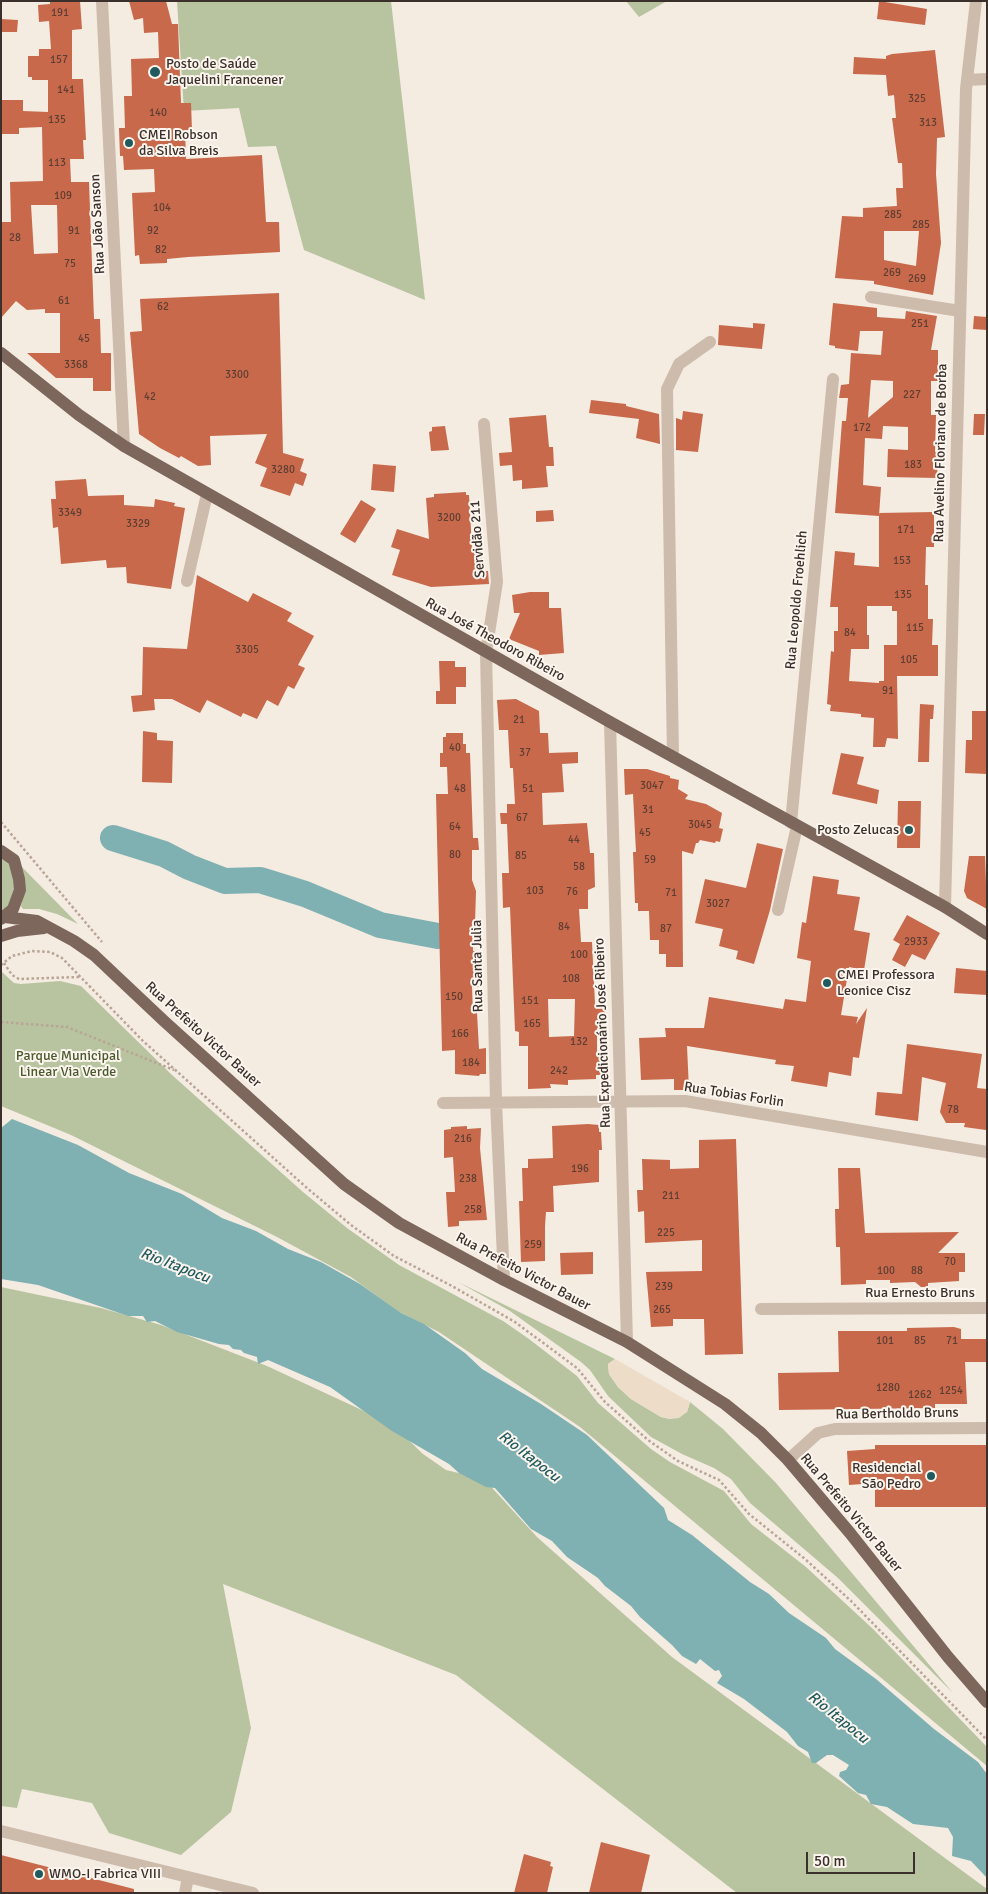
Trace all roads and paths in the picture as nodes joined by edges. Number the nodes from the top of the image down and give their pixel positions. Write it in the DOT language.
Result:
graph roads {
  1 [pos="102,1"];
  2 [pos="976,1"];
  3 [pos="987,79"];
  4 [pos="967,80"];
  5 [pos="871,296"];
  6 [pos="960,311"];
  7 [pos="710,342"];
  8 [pos="1,353"];
  9 [pos="833,379"];
  10 [pos="484,424"];
  11 [pos="124,446"];
  12 [pos="207,494"];
  13 [pos="187,581"];
  14 [pos="486,652"];
  15 [pos="610,722"];
  16 [pos="673,757"];
  17 [pos="1,822"];
  18 [pos="794,824"];
  19 [pos="1,841"];
  20 [pos="1,851"];
  21 [pos="14,860"];
  22 [pos="945,907"];
  23 [pos="778,910"];
  24 [pos="3,918"];
  25 [pos="52,928"];
  26 [pos="987,934"];
  27 [pos="1,936"];
  28 [pos="102,942"];
  29 [pos="3,964"];
  30 [pos="79,977"];
  31 [pos="1,1022"];
  32 [pos="176,1070"];
  33 [pos="620,1101"];
  34 [pos="496,1102"];
  35 [pos="443,1103"];
  36 [pos="987,1152"];
  37 [pos="504,1280"];
  38 [pos="987,1308"];
  39 [pos="761,1309"];
  40 [pos="627,1342"];
  41 [pos="987,1428"];
  42 [pos="788,1460"];
  43 [pos="987,1702"];
  44 [pos="987,1740"];
  45 [pos="1,1831"];
  46 [pos="188,1877"];
  47 [pos="185,1893"];
  48 [pos="252,1893"];
  1 -- 11 [label="street, Rua João Sanson"];
  2 -- 4 [label="street, Rua Avelino Floriano de Borba"];
  3 -- 4 [label="street"];
  4 -- 6 [label="street, Rua Avelino Floriano de Borba"];
  5 -- 6 [label="street"];
  6 -- 22 [label="street, Rua Avelino Floriano de Borba"];
  7 -- 16 [label="street"];
  8 -- 11 [label="main road, Rua José Theodoro Ribeiro"];
  9 -- 18 [label="street, Rua Leopoldo Froehlich"];
  10 -- 14 [label="street, Servidão 211"];
  11 -- 12 [label="main road, Rua José Theodoro Ribeiro"];
  12 -- 13 [label="street"];
  12 -- 14 [label="main road, Rua José Theodoro Ribeiro"];
  14 -- 15 [label="main road, Rua José Theodoro Ribeiro"];
  14 -- 34 [label="street, Rua Santa Julia"];
  15 -- 16 [label="main road, Rua José Theodoro Ribeiro"];
  15 -- 33 [label="street, Rua Expedicionário José Ribeiro"];
  16 -- 18 [label="main road, Rua José Theodoro Ribeiro"];
  17 -- 28 [label="path"];
  18 -- 22 [label="main road, Rua José Theodoro Ribeiro"];
  18 -- 23 [label="street, Rua Leopoldo Froehlich"];
  19 -- 21 [label="main road"];
  20 -- 21 [label="main road"];
  21 -- 24 [label="main road"];
  22 -- 26 [label="main road, Rua José Theodoro Ribeiro"];
  24 -- 25 [label="main road, Rua Prefeito Victor Bauer"];
  25 -- 27 [label="main road"];
  25 -- 37 [label="main road, Rua Prefeito Victor Bauer"];
  29 -- 30 [label="path"];
  29 -- 30 [label="path"];
  30 -- 32 [label="path"];
  31 -- 32 [label="path"];
  32 -- 44 [label="path"];
  33 -- 34 [label="street, Rua Tobias Forlin"];
  33 -- 36 [label="street, Rua Tobias Forlin"];
  33 -- 40 [label="street, Rua Expedicionário José Ribeiro"];
  34 -- 35 [label="street, Rua Tobias Forlin"];
  34 -- 37 [label="street, Rua Santa Julia"];
  37 -- 40 [label="main road, Rua Prefeito Victor Bauer"];
  38 -- 39 [label="street, Rua Ernesto Bruns"];
  40 -- 42 [label="main road, Rua Prefeito Victor Bauer"];
  41 -- 42 [label="street, Rua Bertholdo Bruns"];
  42 -- 43 [label="main road, Rua Prefeito Victor Bauer"];
  45 -- 46 [label="street"];
  46 -- 47 [label="street"];
  46 -- 48 [label="street"];
}
